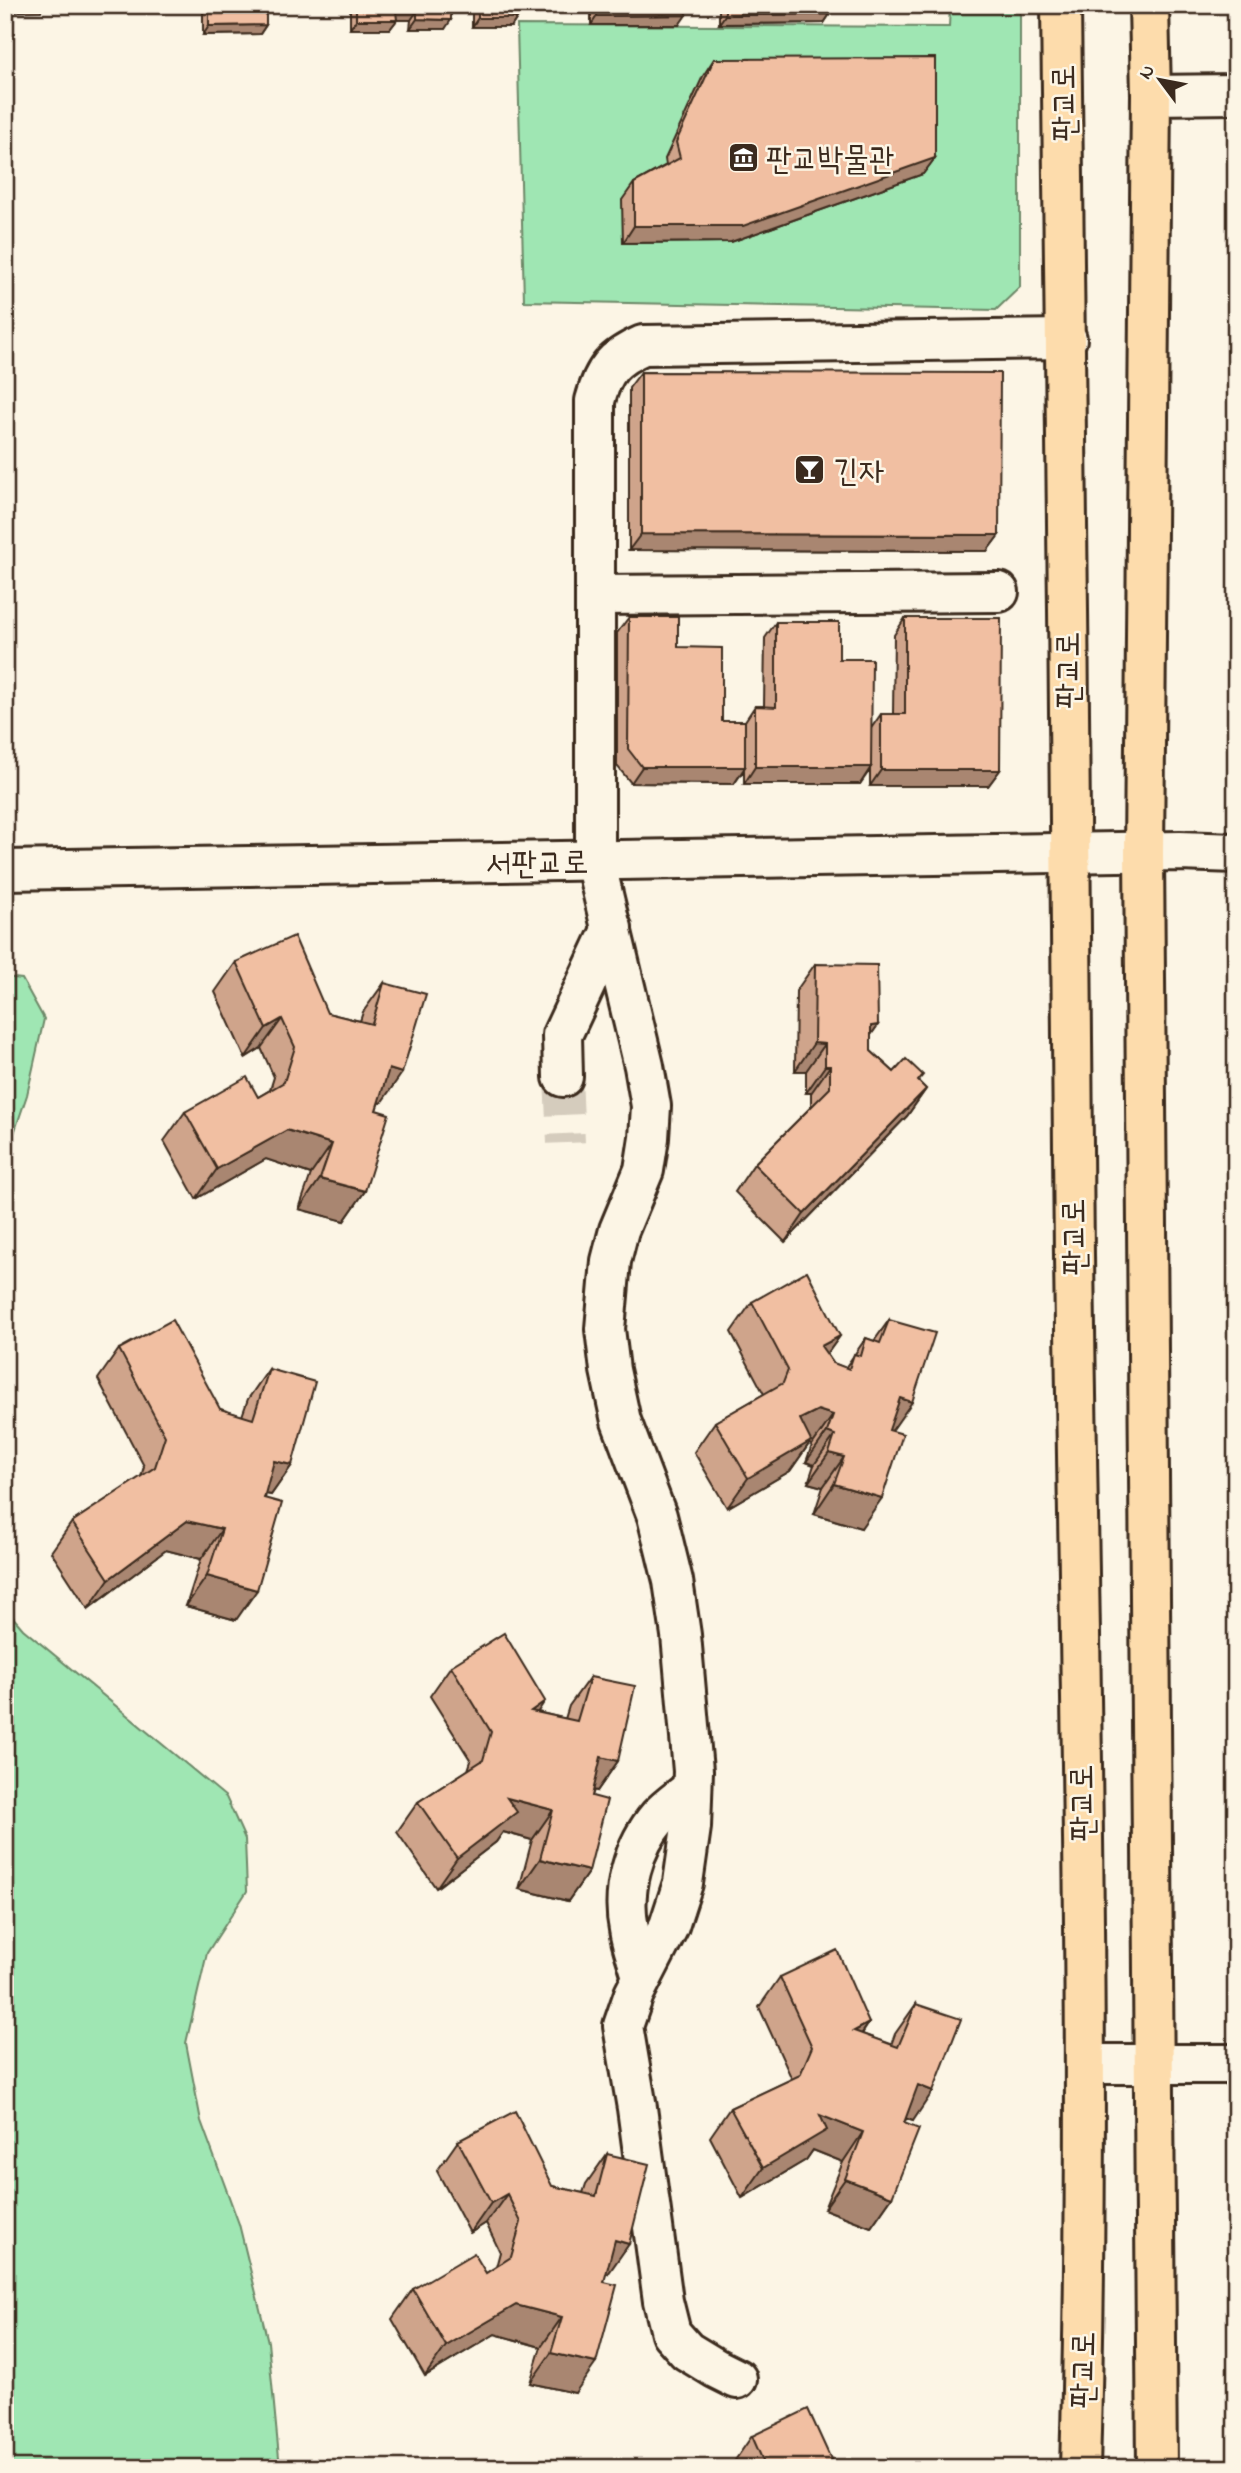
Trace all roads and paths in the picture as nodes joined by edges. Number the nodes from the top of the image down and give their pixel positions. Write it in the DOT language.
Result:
graph roads {
  1 [pos="1062,5"];
  2 [pos="1149,5"];
  3 [pos="1236,94"];
  4 [pos="1151,95"];
  5 [pos="1067,339"];
  6 [pos="999,592"];
  7 [pos="595,595"];
  8 [pos="1144,853"];
  9 [pos="1236,853"];
  10 [pos="1068,854"];
  11 [pos="595,861"];
  12 [pos="5,870"];
  13 [pos="612,928"];
  14 [pos="563,1077"];
  15 [pos="692,1788"];
  16 [pos="642,1977"];
  17 [pos="1152,2063"];
  18 [pos="1085,2064"];
  19 [pos="1236,2064"];
  20 [pos="737,2379"];
  21 [pos="1080,2468"];
  22 [pos="1157,2468"];
  1 -- 5 [label="main road, 판교로"];
  2 -- 4 [label="main road"];
  3 -- 4 [label="street"];
  4 -- 8 [label="main road"];
  5 -- 7 [label="street"];
  5 -- 10 [label="main road, 판교로"];
  6 -- 7 [label="street"];
  7 -- 11 [label="street"];
  8 -- 9 [label="street"];
  8 -- 10 [label="street, 서판교로"];
  8 -- 17 [label="main road"];
  10 -- 11 [label="street, 서판교로"];
  10 -- 18 [label="main road, 판교로"];
  11 -- 12 [label="street, 서판교로"];
  11 -- 13 [label="street"];
  13 -- 14 [label="street"];
  13 -- 15 [label="street"];
  15 -- 16 [label="street"];
  15 -- 16 [label="street"];
  16 -- 20 [label="street"];
  17 -- 18 [label="street"];
  17 -- 19 [label="street"];
  17 -- 22 [label="main road"];
  18 -- 21 [label="main road, 판교로"];
}
